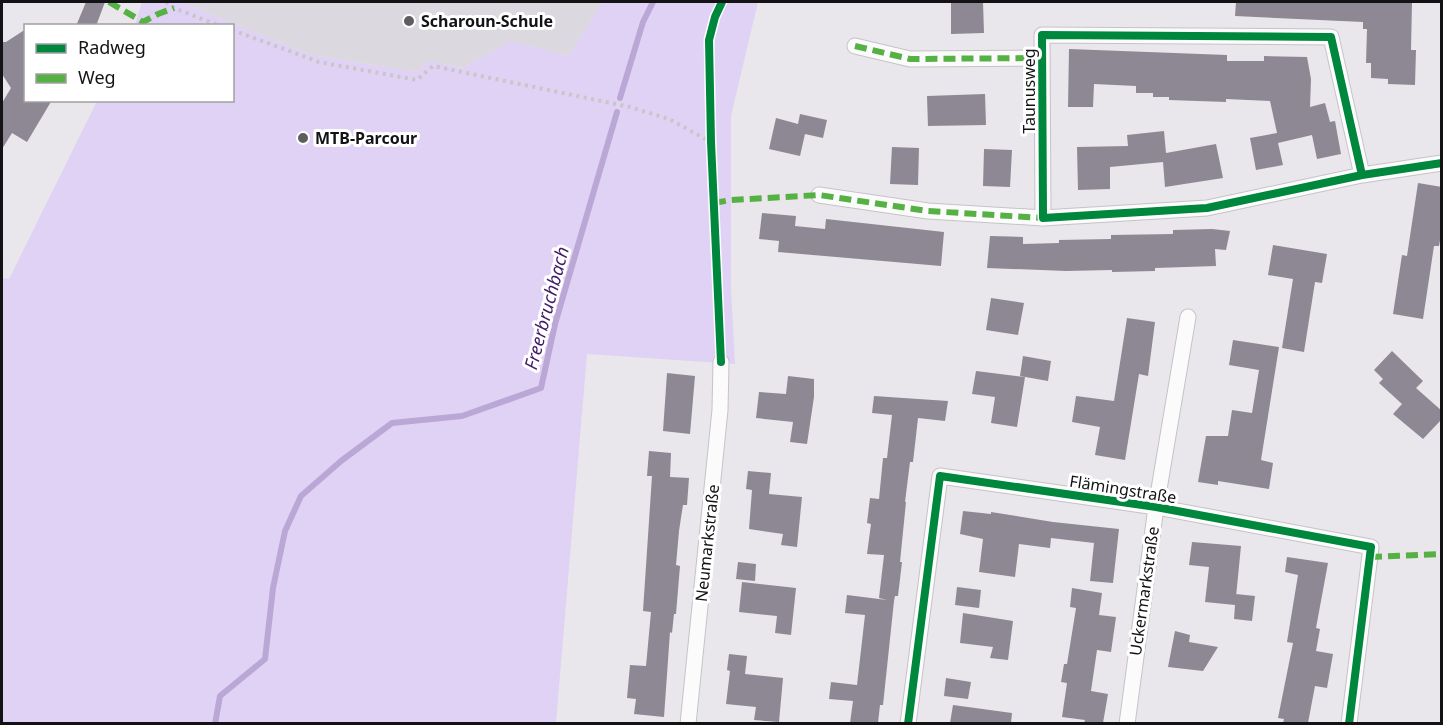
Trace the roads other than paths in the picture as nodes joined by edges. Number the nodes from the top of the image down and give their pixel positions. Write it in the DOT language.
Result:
graph roads {
  1 [pos="855,46"];
  2 [pos="1042,58"];
  3 [pos="1442,163"];
  4 [pos="1362,175"];
  5 [pos="819,195"];
  6 [pos="1043,218"];
  7 [pos="1188,317"];
  8 [pos="721,363"];
  9 [pos="1156,507"];
  10 [pos="688,723"];
  11 [pos="908,723"];
  12 [pos="1127,723"];
  13 [pos="1349,723"];
  1 -- 2 [label="street, Taunusweg"];
  2 -- 4 [label="street, Taunusweg"];
  2 -- 6 [label="street, Taunusweg"];
  3 -- 4 [label="street"];
  4 -- 6 [label="street"];
  5 -- 6 [label="street"];
  7 -- 9 [label="street, Uckermarkstraße"];
  8 -- 10 [label="street, Neumarkstraße"];
  9 -- 11 [label="street, Flämingstraße"];
  9 -- 12 [label="street, Uckermarkstraße"];
  9 -- 13 [label="street, Flämingstraße"];
}
